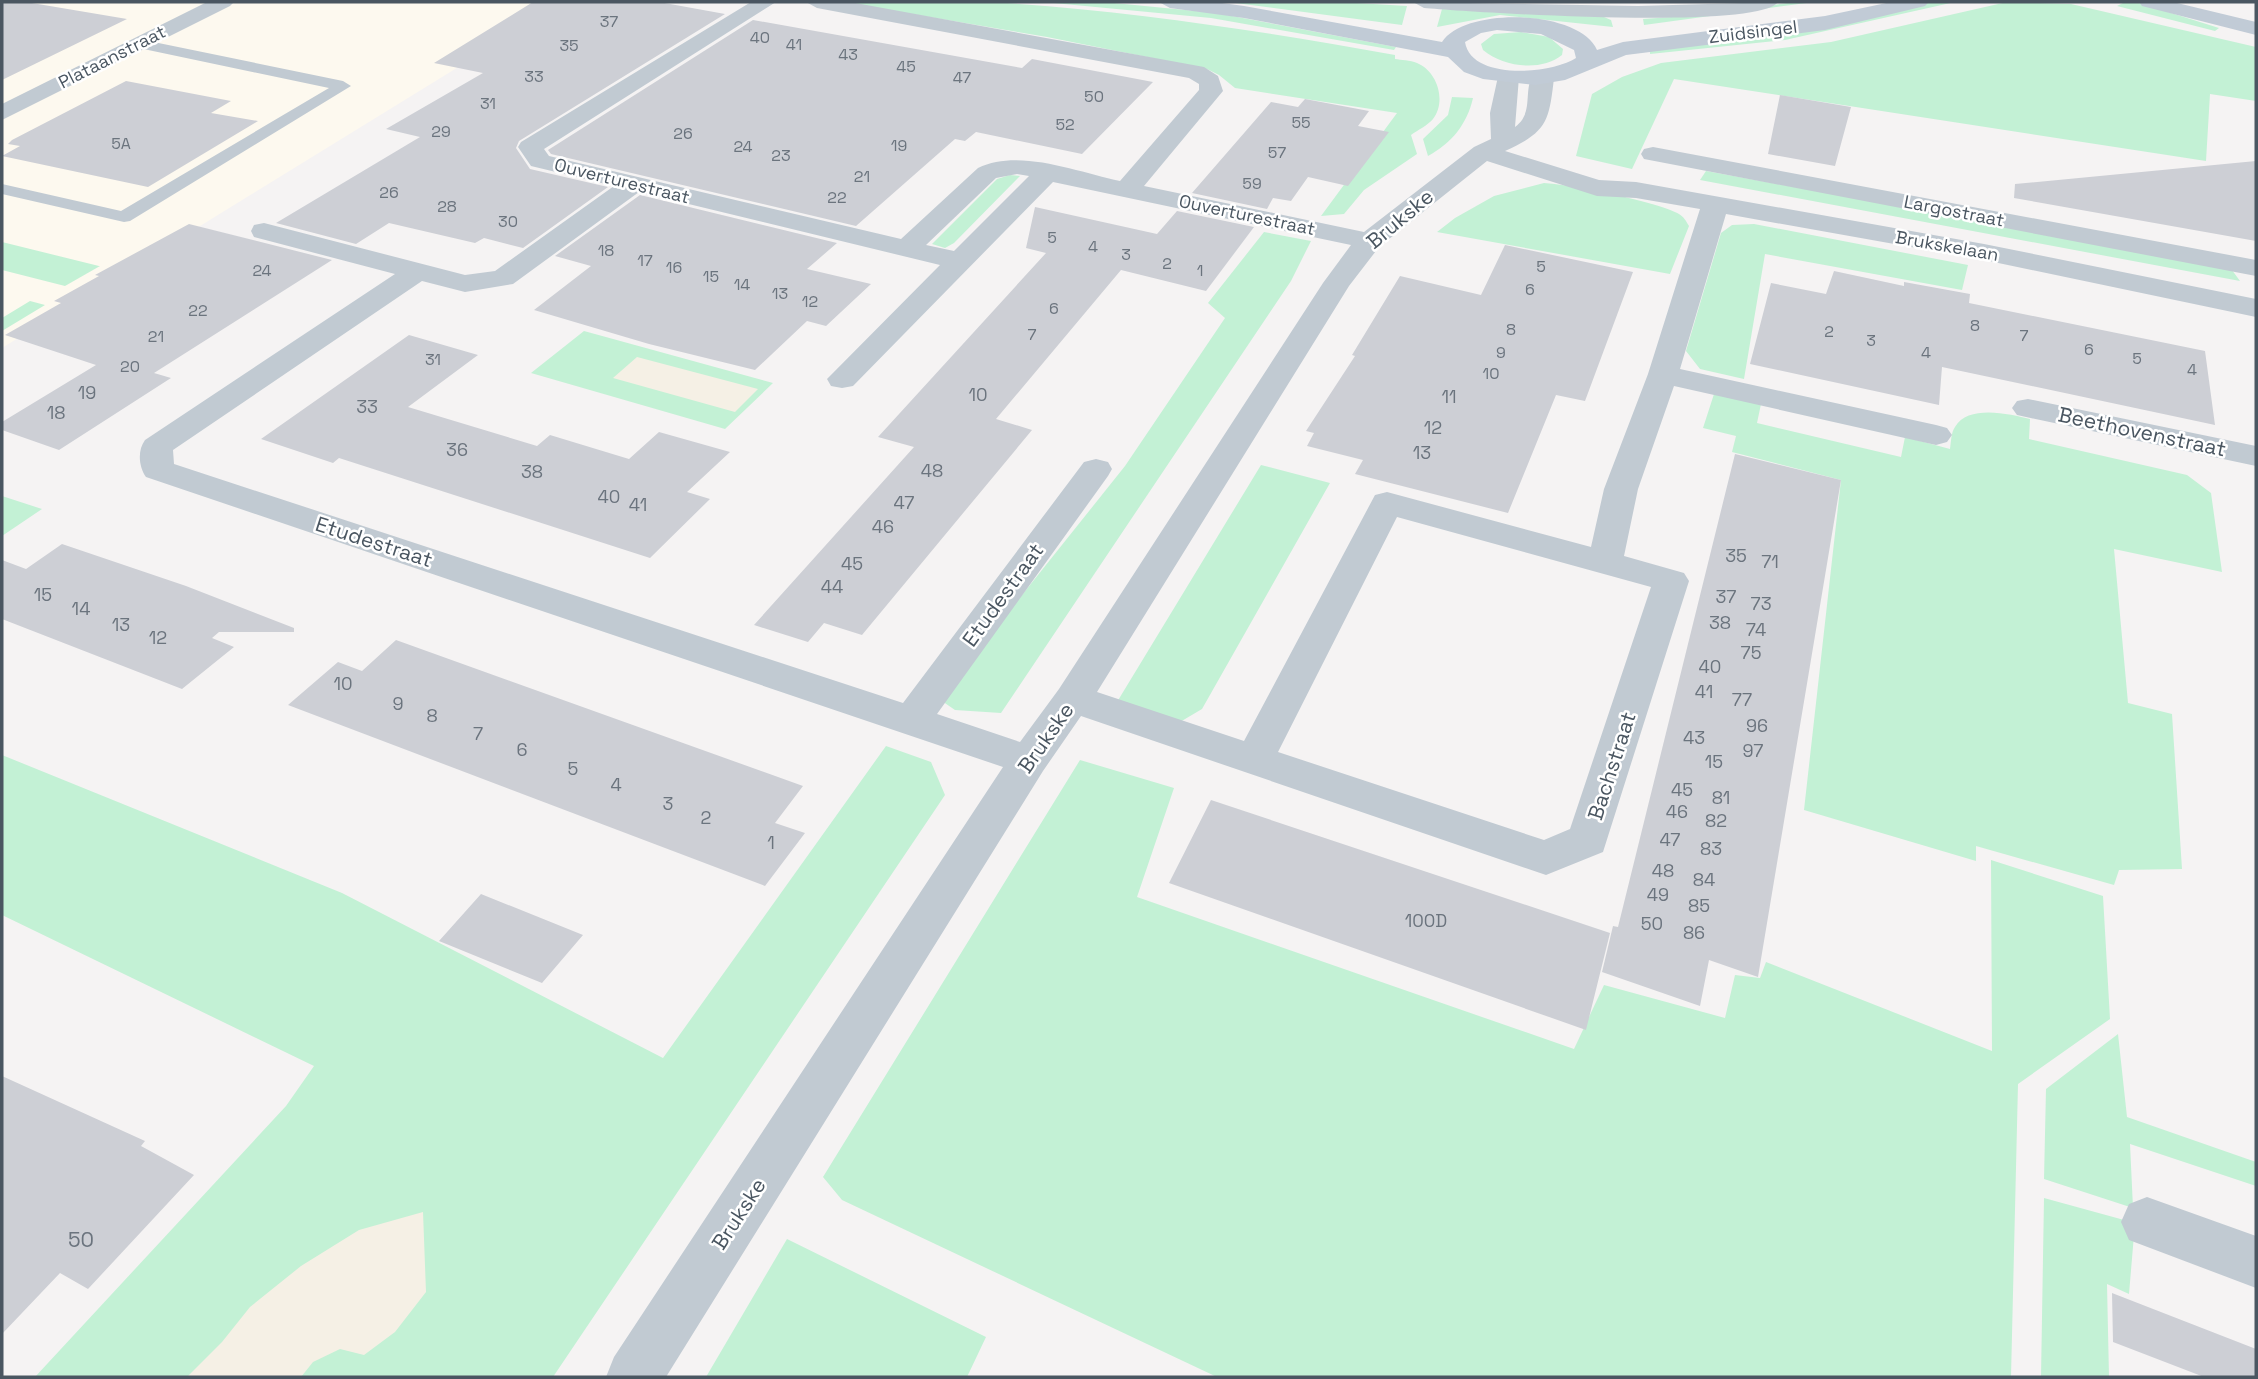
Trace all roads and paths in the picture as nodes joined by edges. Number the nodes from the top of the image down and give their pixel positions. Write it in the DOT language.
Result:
graph roads {
  1 [pos="223,2"];
  2 [pos="765,2"];
  3 [pos="817,2"];
  4 [pos="1170,2"];
  5 [pos="1424,2"];
  6 [pos="1767,2"];
  7 [pos="1830,2"];
  8 [pos="1918,2"];
  9 [pos="2148,2"];
  10 [pos="2195,2"];
  11 [pos="1568,7"];
  12 [pos="2256,17"];
  13 [pos="2256,29"];
  14 [pos="1570,36"];
  15 [pos="1456,43"];
  16 [pos="139,44"];
  17 [pos="1588,60"];
  18 [pos="1507,77"];
  19 [pos="1542,78"];
  20 [pos="2,113"];
  21 [pos="1493,146"];
  22 [pos="1653,154"];
  23 [pos="1047,173"];
  24 [pos="632,185"];
  25 [pos="2,189"];
  26 [pos="1126,190"];
  27 [pos="1715,205"];
  28 [pos="264,231"];
  29 [pos="1369,241"];
  30 [pos="907,248"];
  31 [pos="960,261"];
  32 [pos="2256,268"];
  33 [pos="417,272"];
  34 [pos="2256,308"];
  35 [pos="1663,374"];
  36 [pos="842,379"];
  37 [pos="2028,408"];
  38 [pos="1936,435"];
  39 [pos="2256,456"];
  40 [pos="1096,469"];
  41 [pos="1605,562"];
  42 [pos="1073,699"];
  43 [pos="911,720"];
  44 [pos="1255,759"];
  45 [pos="1029,760"];
  46 [pos="2147,1223"];
  47 [pos="2256,1262"];
  48 [pos="634,1377"];
  1 -- 16 [label="street, Plataanstraat"];
  2 -- 24 [label="street, Ouverturestraat"];
  3 -- 26 [label="street"];
  4 -- 15 [label="main road"];
  5 -- 11 [label="street"];
  6 -- 11 [label="street"];
  7 -- 14 [label="main road, Zuidsingel"];
  8 -- 17 [label="main road, Zuidsingel"];
  9 -- 13 [label="main road"];
  10 -- 12 [label="main road"];
  14 -- 15 [label="main road"];
  14 -- 17 [label="main road"];
  15 -- 18 [label="main road, Zuidsingel"];
  16 -- 20 [label="street, Plataanstraat"];
  16 -- 25 [label="lane"];
  17 -- 19 [label="main road, Zuidsingel"];
  18 -- 19 [label="main road, Zuidsingel"];
  18 -- 21 [label="street"];
  19 -- 21 [label="street, Brukske"];
  21 -- 27 [label="street, Brukskelaan"];
  21 -- 29 [label="street, Brukske"];
  22 -- 32 [label="street, Largostraat"];
  23 -- 26 [label="street, Ouverturestraat"];
  23 -- 30 [label="street, Ouverturestraat"];
  23 -- 31 [label="street"];
  24 -- 30 [label="street, Ouverturestraat"];
  24 -- 33 [label="street"];
  26 -- 29 [label="street, Ouverturestraat"];
  27 -- 34 [label="street, Brukskelaan"];
  27 -- 35 [label="street"];
  28 -- 33 [label="street"];
  29 -- 42 [label="street, Brukske"];
  30 -- 31 [label="street, Ouverturestraat"];
  31 -- 36 [label="street"];
  33 -- 43 [label="street, Etudestraat"];
  35 -- 38 [label="street"];
  35 -- 41 [label="street"];
  37 -- 39 [label="street, Beethovenstraat"];
  40 -- 43 [label="street, Etudestraat"];
  41 -- 44 [label="street, Bachstraat"];
  41 -- 44 [label="street, Bachstraat"];
  42 -- 44 [label="street, Bachstraat"];
  42 -- 45 [label="street, Brukske"];
  43 -- 45 [label="street, Etudestraat"];
  45 -- 48 [label="street, Brukske"];
  46 -- 47 [label="street"];
}
